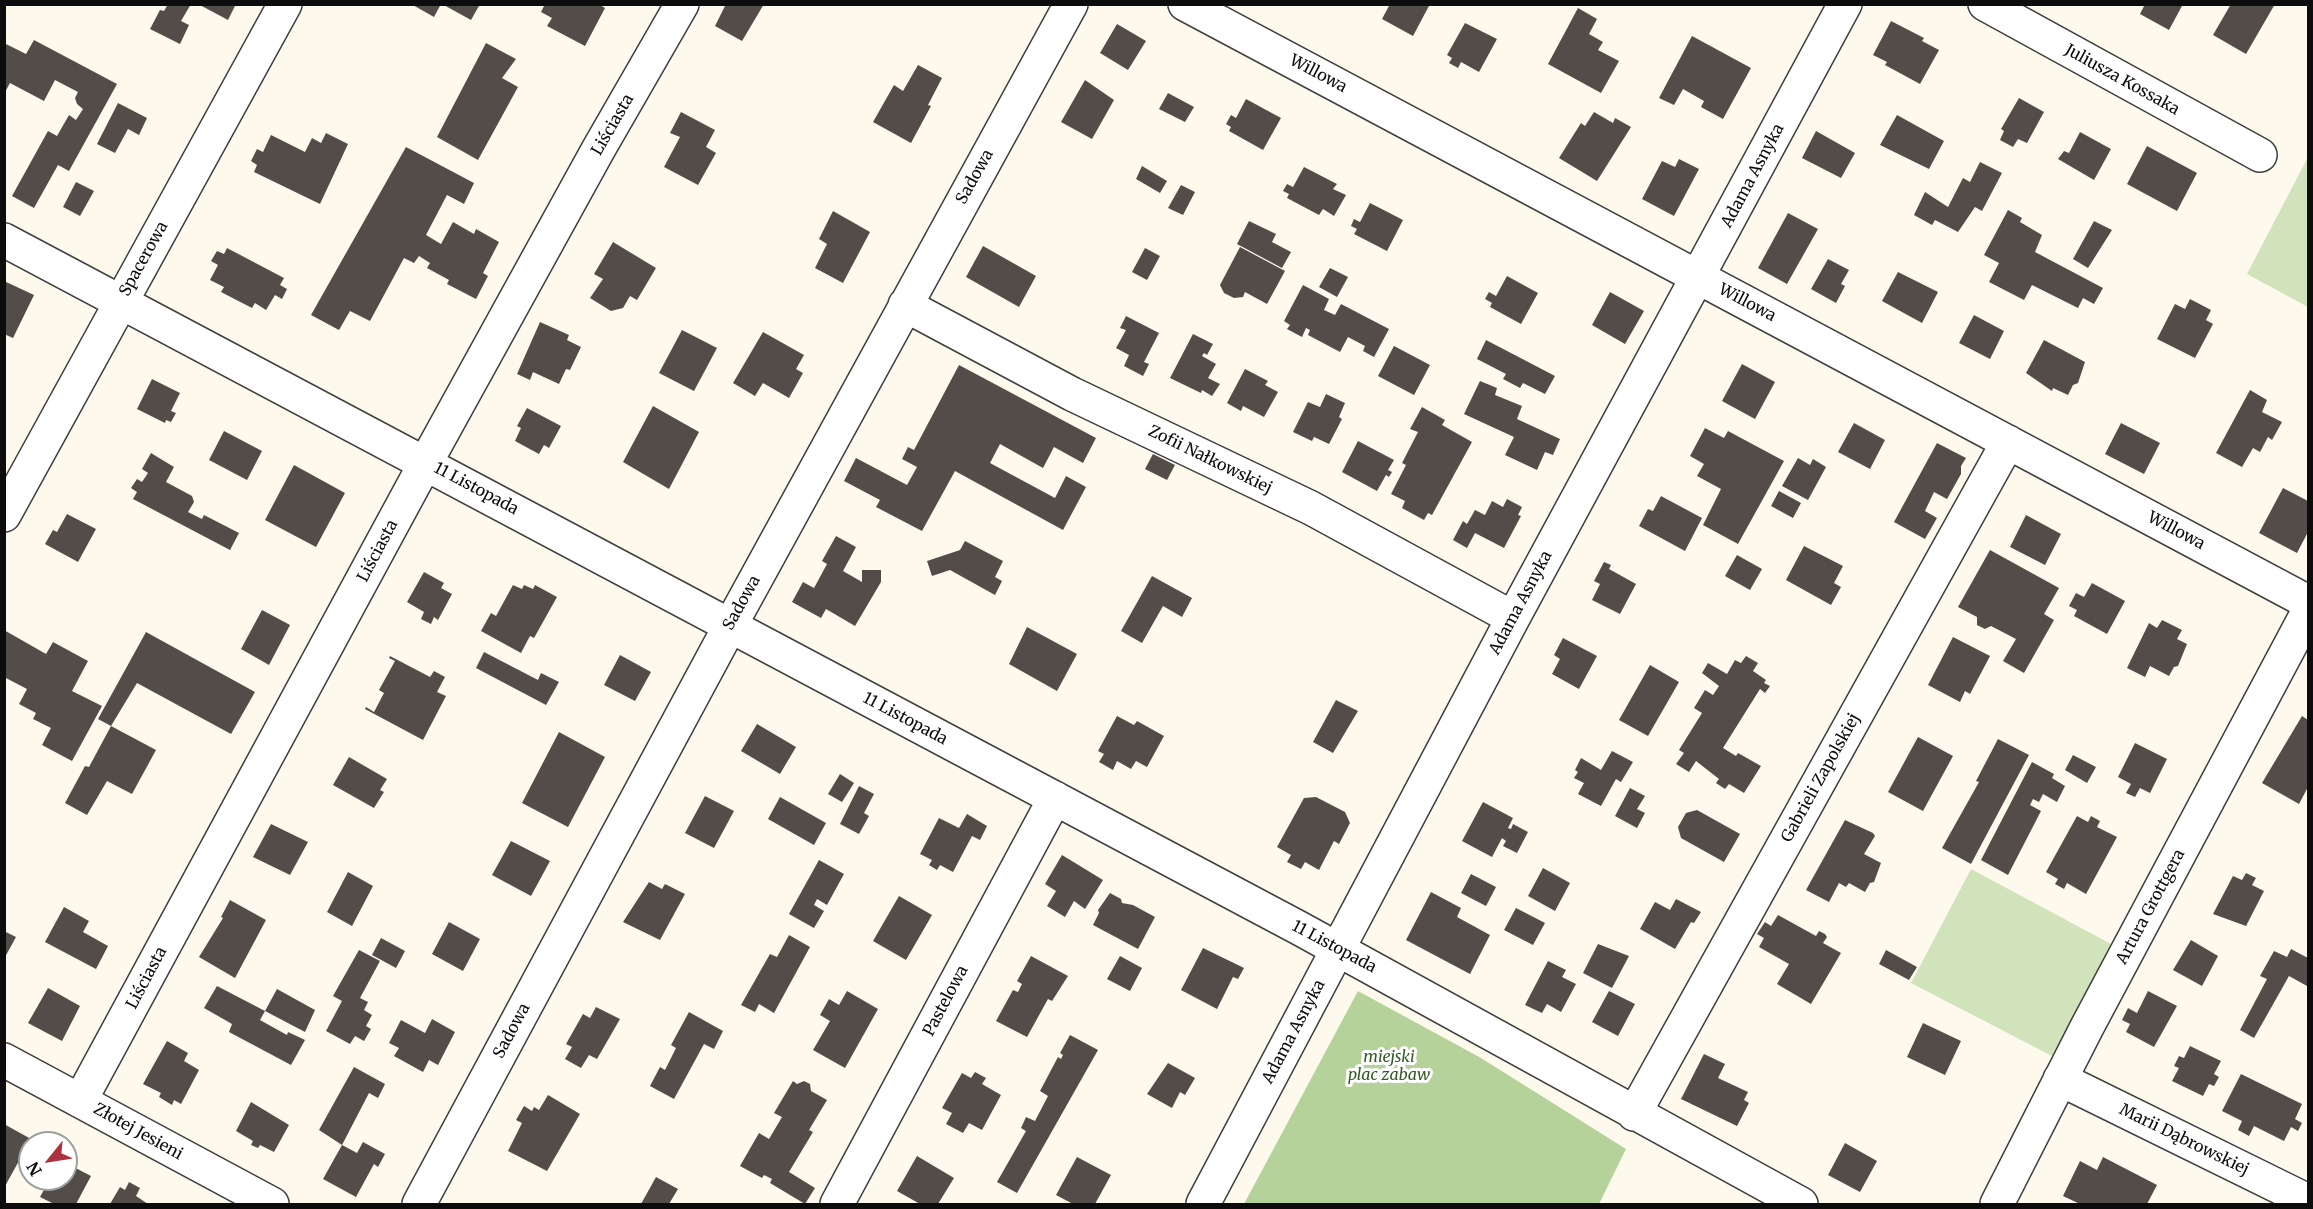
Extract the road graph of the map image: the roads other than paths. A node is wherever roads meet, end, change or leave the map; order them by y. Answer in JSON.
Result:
{"nodes":[{"id":1,"x":285,"y":4,"type":"edge"},
{"id":2,"x":682,"y":4,"type":"edge"},
{"id":3,"x":1071,"y":4,"type":"edge"},
{"id":4,"x":1185,"y":4,"type":"edge"},
{"id":5,"x":1845,"y":4,"type":"edge"},
{"id":6,"x":1985,"y":4,"type":"edge"},
{"id":7,"x":2260,"y":155,"type":"dead end"},
{"id":8,"x":4,"y":240,"type":"edge"},
{"id":9,"x":1699,"y":277,"type":"junction"},
{"id":10,"x":120,"y":303,"type":"junction"},
{"id":11,"x":905,"y":305,"type":"junction"},
{"id":12,"x":2008,"y":442,"type":"junction"},
{"id":13,"x":426,"y":462,"type":"junction"},
{"id":14,"x":4,"y":515,"type":"edge"},
{"id":15,"x":2308,"y":602,"type":"edge"},
{"id":16,"x":2308,"y":612,"type":"edge"},
{"id":17,"x":1513,"y":618,"type":"junction"},
{"id":18,"x":730,"y":626,"type":"junction"},
{"id":19,"x":1055,"y":798,"type":"junction"},
{"id":20,"x":1338,"y":949,"type":"junction"},
{"id":21,"x":4,"y":1060,"type":"edge"},
{"id":22,"x":2060,"y":1080,"type":"junction"},
{"id":23,"x":80,"y":1101,"type":"junction"},
{"id":24,"x":1634,"y":1114,"type":"junction"},
{"id":25,"x":2308,"y":1201,"type":"edge"},
{"id":26,"x":272,"y":1204,"type":"edge"},
{"id":27,"x":418,"y":1204,"type":"edge"},
{"id":28,"x":837,"y":1204,"type":"edge"},
{"id":29,"x":1203,"y":1204,"type":"edge"},
{"id":30,"x":1801,"y":1204,"type":"edge"},
{"id":31,"x":1997,"y":1204,"type":"edge"}],
"edges":[{"from":1,"to":10,"type":"street","name":"Spacerowa"},
{"from":2,"to":13,"type":"street","name":"Liściasta"},
{"from":3,"to":11,"type":"street","name":"Sadowa"},
{"from":4,"to":9,"type":"street","name":"Willowa"},
{"from":5,"to":9,"type":"street","name":"Adama Asnyka"},
{"from":6,"to":7,"type":"street","name":"Juliusza Kossaka"},
{"from":8,"to":10,"type":"street","name":"11 Listopada"},
{"from":9,"to":12,"type":"street","name":"Willowa"},
{"from":9,"to":17,"type":"street","name":"Adama Asnyka"},
{"from":10,"to":13,"type":"street","name":"11 Listopada"},
{"from":10,"to":14,"type":"street","name":"Spacerowa"},
{"from":11,"to":17,"type":"street","name":"Zofii Nałkowskiej"},
{"from":11,"to":18,"type":"street","name":"Sadowa"},
{"from":12,"to":15,"type":"street","name":"Willowa"},
{"from":12,"to":24,"type":"street","name":"Gabrieli Zapolskiej"},
{"from":13,"to":18,"type":"street","name":"11 Listopada"},
{"from":13,"to":23,"type":"street","name":"Liściasta"},
{"from":16,"to":22,"type":"street","name":"Artura Grottgera"},
{"from":17,"to":20,"type":"street","name":"Adama Asnyka"},
{"from":18,"to":19,"type":"street","name":"11 Listopada"},
{"from":18,"to":27,"type":"street","name":"Sadowa"},
{"from":19,"to":20,"type":"street","name":"11 Listopada"},
{"from":19,"to":28,"type":"street","name":"Pastelowa"},
{"from":20,"to":24,"type":"street","name":"11 Listopada"},
{"from":20,"to":29,"type":"street","name":"Adama Asnyka"},
{"from":21,"to":23,"type":"street","name":"Złotej Jesieni"},
{"from":22,"to":25,"type":"street","name":"Marii Dąbrowskiej"},
{"from":22,"to":31,"type":"street","name":"Artura Grottgera"},
{"from":23,"to":26,"type":"street","name":"Złotej Jesieni"},
{"from":24,"to":30,"type":"street","name":"11 Listopada"}]}
